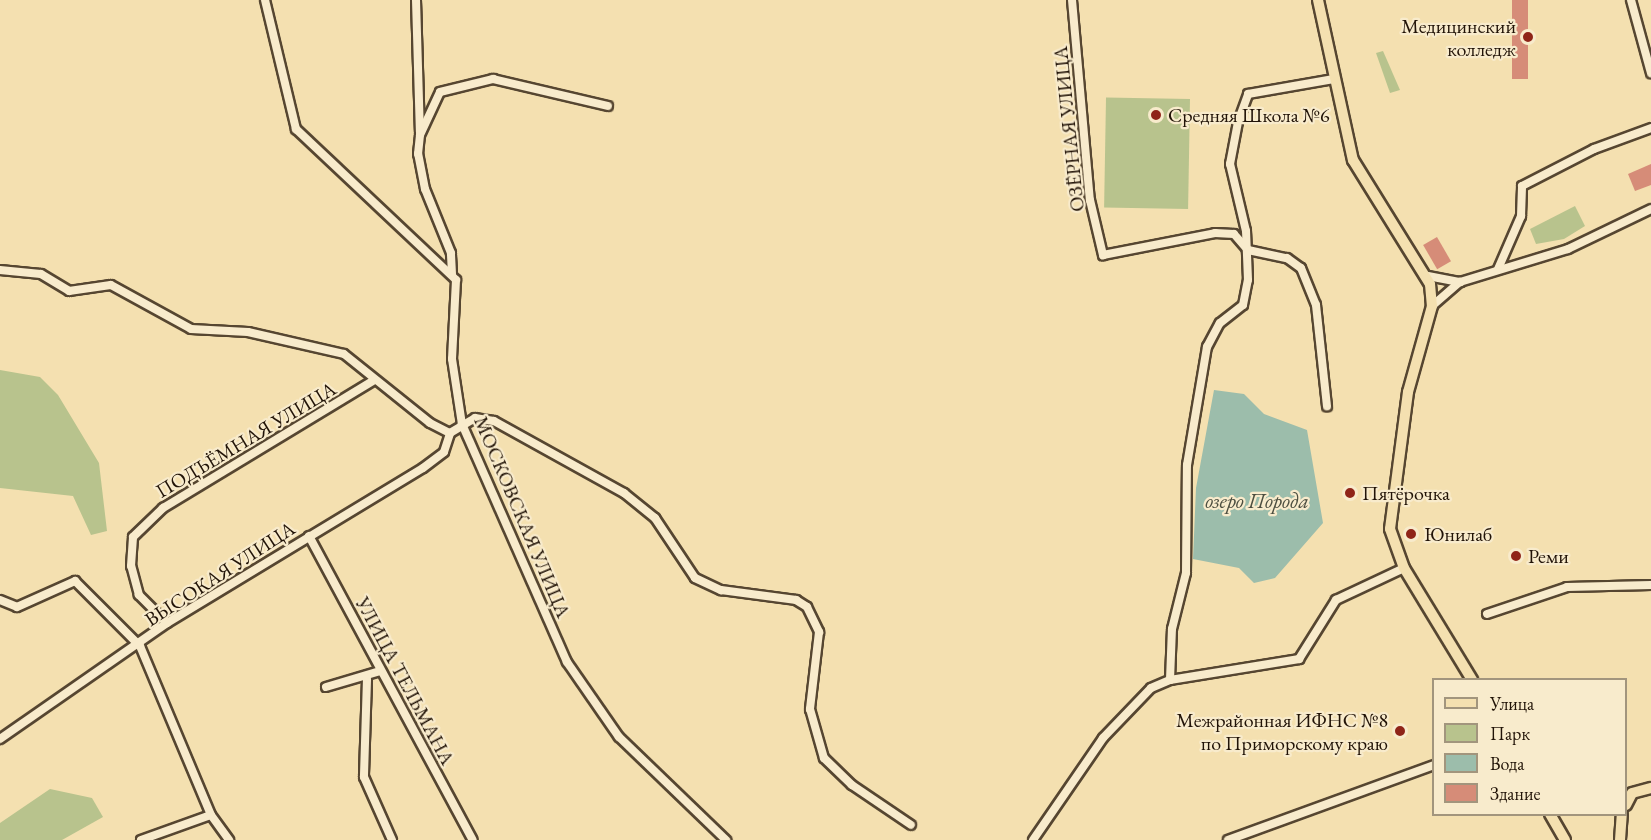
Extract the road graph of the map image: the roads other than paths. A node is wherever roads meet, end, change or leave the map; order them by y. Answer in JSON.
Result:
{"nodes":[{"id":1,"x":266,"y":0,"type":"edge"},
{"id":2,"x":416,"y":0,"type":"edge"},
{"id":3,"x":1072,"y":0,"type":"edge"},
{"id":4,"x":1317,"y":0,"type":"edge"},
{"id":5,"x":1631,"y":0,"type":"edge"},
{"id":6,"x":1651,"y":73,"type":"edge"},
{"id":7,"x":1334,"y":79,"type":"junction"},
{"id":8,"x":608,"y":106,"type":"dead end"},
{"id":9,"x":1651,"y":128,"type":"edge"},
{"id":10,"x":420,"y":135,"type":"junction"},
{"id":11,"x":1651,"y":209,"type":"edge"},
{"id":12,"x":1248,"y":250,"type":"junction"},
{"id":13,"x":1497,"y":269,"type":"junction"},
{"id":14,"x":0,"y":270,"type":"edge"},
{"id":15,"x":452,"y":274,"type":"junction"},
{"id":16,"x":1428,"y":276,"type":"junction"},
{"id":17,"x":1460,"y":282,"type":"junction"},
{"id":18,"x":1432,"y":306,"type":"junction"},
{"id":19,"x":374,"y":381,"type":"junction"},
{"id":20,"x":1327,"y":406,"type":"dead end"},
{"id":21,"x":462,"y":424,"type":"junction"},
{"id":22,"x":450,"y":433,"type":"junction"},
{"id":23,"x":309,"y":536,"type":"junction"},
{"id":24,"x":1404,"y":568,"type":"junction"},
{"id":25,"x":1651,"y":585,"type":"edge"},
{"id":26,"x":0,"y":600,"type":"edge"},
{"id":27,"x":1487,"y":614,"type":"dead end"},
{"id":28,"x":167,"y":623,"type":"junction"},
{"id":29,"x":140,"y":646,"type":"junction"},
{"id":30,"x":380,"y":671,"type":"junction"},
{"id":31,"x":1472,"y":678,"type":"edge"},
{"id":32,"x":367,"y":679,"type":"junction"},
{"id":33,"x":1170,"y":680,"type":"junction"},
{"id":34,"x":326,"y":687,"type":"dead end"},
{"id":35,"x":0,"y":739,"type":"edge"},
{"id":36,"x":1432,"y":766,"type":"edge"},
{"id":37,"x":1651,"y":788,"type":"edge"},
{"id":38,"x":1627,"y":803,"type":"edge"},
{"id":39,"x":211,"y":815,"type":"junction"},
{"id":40,"x":1551,"y":816,"type":"edge"},
{"id":41,"x":1622,"y":816,"type":"edge"},
{"id":42,"x":911,"y":825,"type":"dead end"},
{"id":43,"x":141,"y":840,"type":"edge"},
{"id":44,"x":228,"y":840,"type":"edge"},
{"id":45,"x":392,"y":840,"type":"edge"},
{"id":46,"x":473,"y":840,"type":"edge"},
{"id":47,"x":726,"y":840,"type":"edge"},
{"id":48,"x":1033,"y":840,"type":"edge"},
{"id":49,"x":1228,"y":840,"type":"edge"},
{"id":50,"x":1565,"y":840,"type":"edge"},
{"id":51,"x":1620,"y":840,"type":"edge"}],
"edges":[{"from":1,"to":15,"type":"street"},
{"from":2,"to":10,"type":"street","name":"МОСКОВСКАЯ УЛИЦА"},
{"from":3,"to":12,"type":"street","name":"ОЗЁРНАЯ УЛИЦА"},
{"from":4,"to":7,"type":"main road"},
{"from":5,"to":6,"type":"street"},
{"from":7,"to":12,"type":"street"},
{"from":7,"to":16,"type":"main road"},
{"from":8,"to":10,"type":"street"},
{"from":9,"to":13,"type":"street"},
{"from":10,"to":15,"type":"street","name":"МОСКОВСКАЯ УЛИЦА"},
{"from":11,"to":13,"type":"street"},
{"from":12,"to":20,"type":"street"},
{"from":12,"to":33,"type":"street"},
{"from":13,"to":17,"type":"street"},
{"from":14,"to":19,"type":"street"},
{"from":15,"to":21,"type":"street","name":"МОСКОВСКАЯ УЛИЦА"},
{"from":16,"to":17,"type":"street"},
{"from":16,"to":18,"type":"main road"},
{"from":17,"to":18,"type":"street"},
{"from":18,"to":24,"type":"main road"},
{"from":19,"to":22,"type":"street"},
{"from":19,"to":28,"type":"street","name":"ПОДЪЁМНАЯ УЛИЦА"},
{"from":21,"to":22,"type":"street"},
{"from":21,"to":42,"type":"street"},
{"from":21,"to":47,"type":"street","name":"МОСКОВСКАЯ УЛИЦА"},
{"from":22,"to":23,"type":"street","name":"ВЫСОКАЯ УЛИЦА"},
{"from":23,"to":28,"type":"street","name":"ВЫСОКАЯ УЛИЦА"},
{"from":23,"to":30,"type":"street","name":"УЛИЦА ТЕЛЬМАНА"},
{"from":24,"to":31,"type":"main road"},
{"from":24,"to":33,"type":"street"},
{"from":25,"to":27,"type":"street"},
{"from":26,"to":29,"type":"street"},
{"from":28,"to":29,"type":"street","name":"ВЫСОКАЯ УЛИЦА"},
{"from":29,"to":35,"type":"street","name":"ВЫСОКАЯ УЛИЦА"},
{"from":29,"to":39,"type":"street"},
{"from":30,"to":32,"type":"street"},
{"from":30,"to":46,"type":"street","name":"УЛИЦА ТЕЛЬМАНА"},
{"from":32,"to":34,"type":"street"},
{"from":32,"to":45,"type":"street"},
{"from":33,"to":48,"type":"street"},
{"from":36,"to":49,"type":"street"},
{"from":37,"to":38,"type":"main road"},
{"from":39,"to":43,"type":"street"},
{"from":39,"to":44,"type":"street"},
{"from":40,"to":50,"type":"main road"},
{"from":41,"to":51,"type":"main road"}]}
